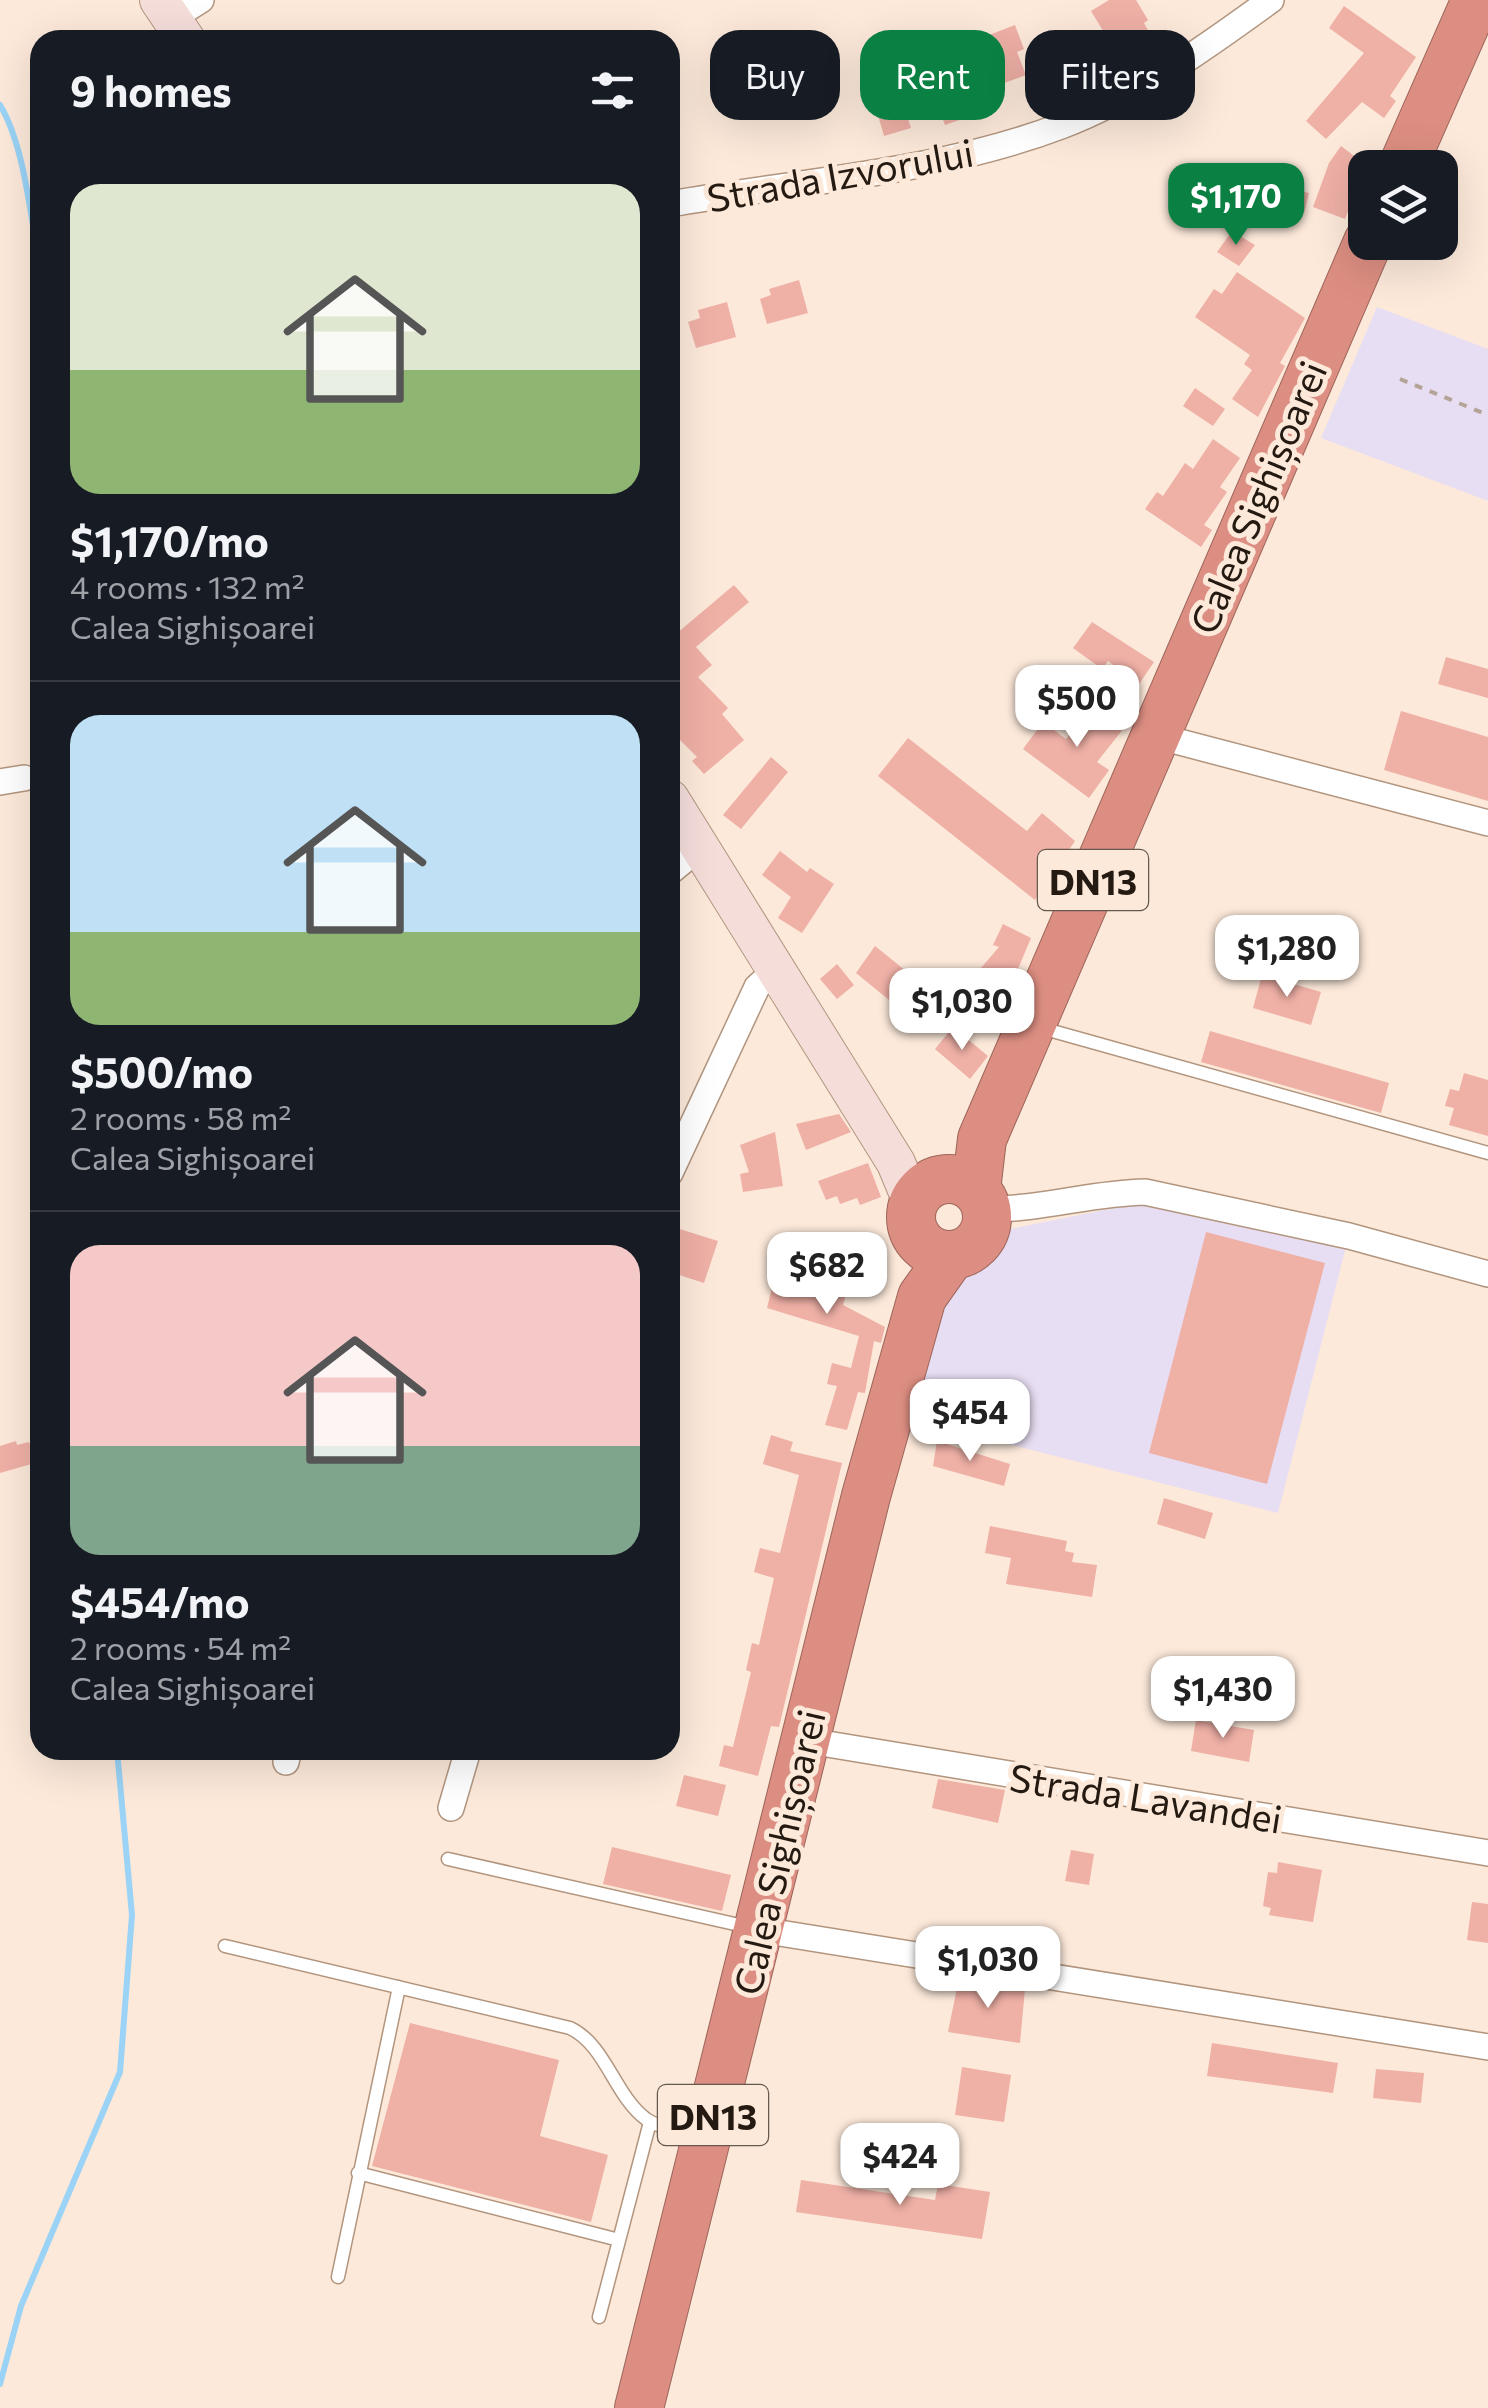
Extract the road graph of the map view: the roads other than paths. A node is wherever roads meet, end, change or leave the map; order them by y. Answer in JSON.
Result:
{"nodes":[{"id":1,"x":1271,"y":0,"type":"edge"},
{"id":2,"x":1476,"y":0,"type":"edge"},
{"id":3,"x":1410,"y":150,"type":"edge"},
{"id":4,"x":680,"y":202,"type":"edge"},
{"id":5,"x":1360,"y":260,"type":"edge"},
{"id":6,"x":1154,"y":735,"type":"junction"},
{"id":7,"x":680,"y":815,"type":"edge"},
{"id":8,"x":1488,"y":823,"type":"edge"},
{"id":9,"x":700,"y":847,"type":"junction"},
{"id":10,"x":680,"y":864,"type":"edge"},
{"id":11,"x":775,"y":971,"type":"junction"},
{"id":12,"x":1030,"y":1025,"type":"junction"},
{"id":13,"x":680,"y":1152,"type":"edge"},
{"id":14,"x":1488,"y":1153,"type":"edge"},
{"id":15,"x":953,"y":1207,"type":"junction"},
{"id":16,"x":1488,"y":1274,"type":"edge"},
{"id":17,"x":804,"y":1740,"type":"junction"},
{"id":18,"x":465,"y":1760,"type":"edge"},
{"id":19,"x":452,"y":1808,"type":"dead end"},
{"id":20,"x":1488,"y":1853,"type":"edge"},
{"id":21,"x":448,"y":1859,"type":"dead end"},
{"id":22,"x":761,"y":1930,"type":"junction"},
{"id":23,"x":225,"y":1946,"type":"dead end"},
{"id":24,"x":399,"y":1987,"type":"junction"},
{"id":25,"x":1488,"y":2047,"type":"edge"},
{"id":26,"x":650,"y":2122,"type":"junction"},
{"id":27,"x":706,"y":2139,"type":"junction"},
{"id":28,"x":358,"y":2173,"type":"junction"},
{"id":29,"x":619,"y":2240,"type":"junction"},
{"id":30,"x":338,"y":2277,"type":"dead end"},
{"id":31,"x":599,"y":2318,"type":"dead end"},
{"id":32,"x":639,"y":2408,"type":"edge"}],
"edges":[{"from":1,"to":4,"type":"street","name":"Strada Izvorului"},
{"from":2,"to":3,"type":"highway"},
{"from":5,"to":6,"type":"highway","name":"Calea Sighișoarei","number":"DN13"},
{"from":6,"to":8,"type":"street"},
{"from":6,"to":12,"type":"highway","name":"Calea Sighișoarei","number":"DN13"},
{"from":7,"to":9,"type":"street"},
{"from":9,"to":10,"type":"street"},
{"from":9,"to":11,"type":"street"},
{"from":11,"to":13,"type":"street"},
{"from":11,"to":15,"type":"street"},
{"from":12,"to":14,"type":"lane"},
{"from":12,"to":15,"type":"highway","name":"Calea Sighișoarei","number":"DN13"},
{"from":15,"to":16,"type":"street"},
{"from":15,"to":17,"type":"highway","name":"Calea Sighișoarei","number":"DN13"},
{"from":17,"to":20,"type":"street","name":"Strada Lavandei"},
{"from":17,"to":22,"type":"highway","name":"Calea Sighișoarei","number":"DN13"},
{"from":18,"to":19,"type":"street"},
{"from":21,"to":22,"type":"lane"},
{"from":22,"to":25,"type":"street"},
{"from":22,"to":27,"type":"highway","name":"Calea Sighișoarei","number":"DN13"},
{"from":23,"to":24,"type":"lane"},
{"from":24,"to":26,"type":"lane"},
{"from":24,"to":28,"type":"lane"},
{"from":26,"to":27,"type":"lane"},
{"from":26,"to":29,"type":"lane"},
{"from":27,"to":32,"type":"highway","name":"Calea Sighișoarei","number":"DN13"},
{"from":28,"to":29,"type":"lane"},
{"from":28,"to":30,"type":"lane"},
{"from":29,"to":31,"type":"lane"}]}
